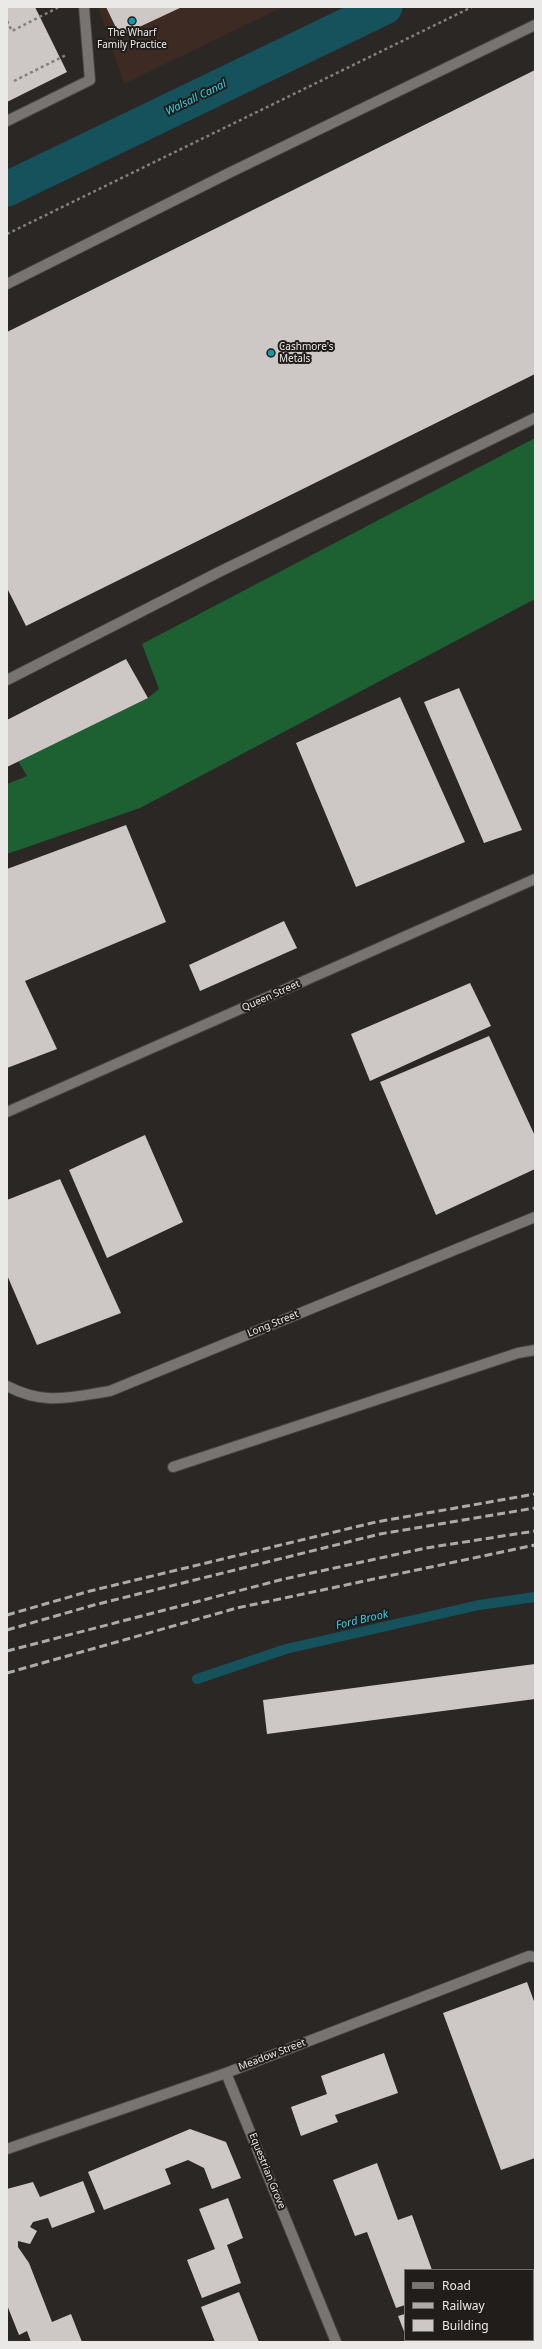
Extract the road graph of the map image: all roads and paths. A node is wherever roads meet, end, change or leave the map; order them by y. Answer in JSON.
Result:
{"nodes":[{"id":1,"x":47,"y":7,"type":"edge"},
{"id":2,"x":60,"y":7,"type":"edge"},
{"id":3,"x":84,"y":7,"type":"edge"},
{"id":4,"x":472,"y":7,"type":"edge"},
{"id":5,"x":50,"y":12,"type":"junction"},
{"id":6,"x":7,"y":21,"type":"edge"},
{"id":7,"x":535,"y":26,"type":"edge"},
{"id":8,"x":88,"y":44,"type":"junction"},
{"id":9,"x":14,"y":81,"type":"dead end"},
{"id":10,"x":7,"y":121,"type":"edge"},
{"id":11,"x":7,"y":234,"type":"edge"},
{"id":12,"x":7,"y":284,"type":"edge"},
{"id":13,"x":535,"y":418,"type":"edge"},
{"id":14,"x":7,"y":680,"type":"edge"},
{"id":15,"x":535,"y":880,"type":"edge"},
{"id":16,"x":7,"y":1112,"type":"edge"},
{"id":17,"x":535,"y":1217,"type":"edge"},
{"id":18,"x":535,"y":1350,"type":"edge"},
{"id":19,"x":7,"y":1386,"type":"edge"},
{"id":20,"x":173,"y":1467,"type":"dead end"},
{"id":21,"x":535,"y":1957,"type":"edge"},
{"id":22,"x":226,"y":2073,"type":"junction"},
{"id":23,"x":7,"y":2149,"type":"edge"},
{"id":24,"x":336,"y":2342,"type":"edge"}],
"edges":[{"from":1,"to":5,"type":"path"},
{"from":2,"to":5,"type":"path"},
{"from":3,"to":8,"type":"street"},
{"from":4,"to":11,"type":"path"},
{"from":5,"to":6,"type":"path"},
{"from":7,"to":12,"type":"street"},
{"from":8,"to":9,"type":"path"},
{"from":8,"to":10,"type":"street"},
{"from":13,"to":14,"type":"street"},
{"from":15,"to":16,"type":"street","name":"Queen Street"},
{"from":17,"to":19,"type":"street","name":"Long Street"},
{"from":18,"to":20,"type":"street"},
{"from":21,"to":22,"type":"street","name":"Meadow Street"},
{"from":22,"to":23,"type":"street","name":"Meadow Street"},
{"from":22,"to":24,"type":"street","name":"Equestrian Grove"}]}
